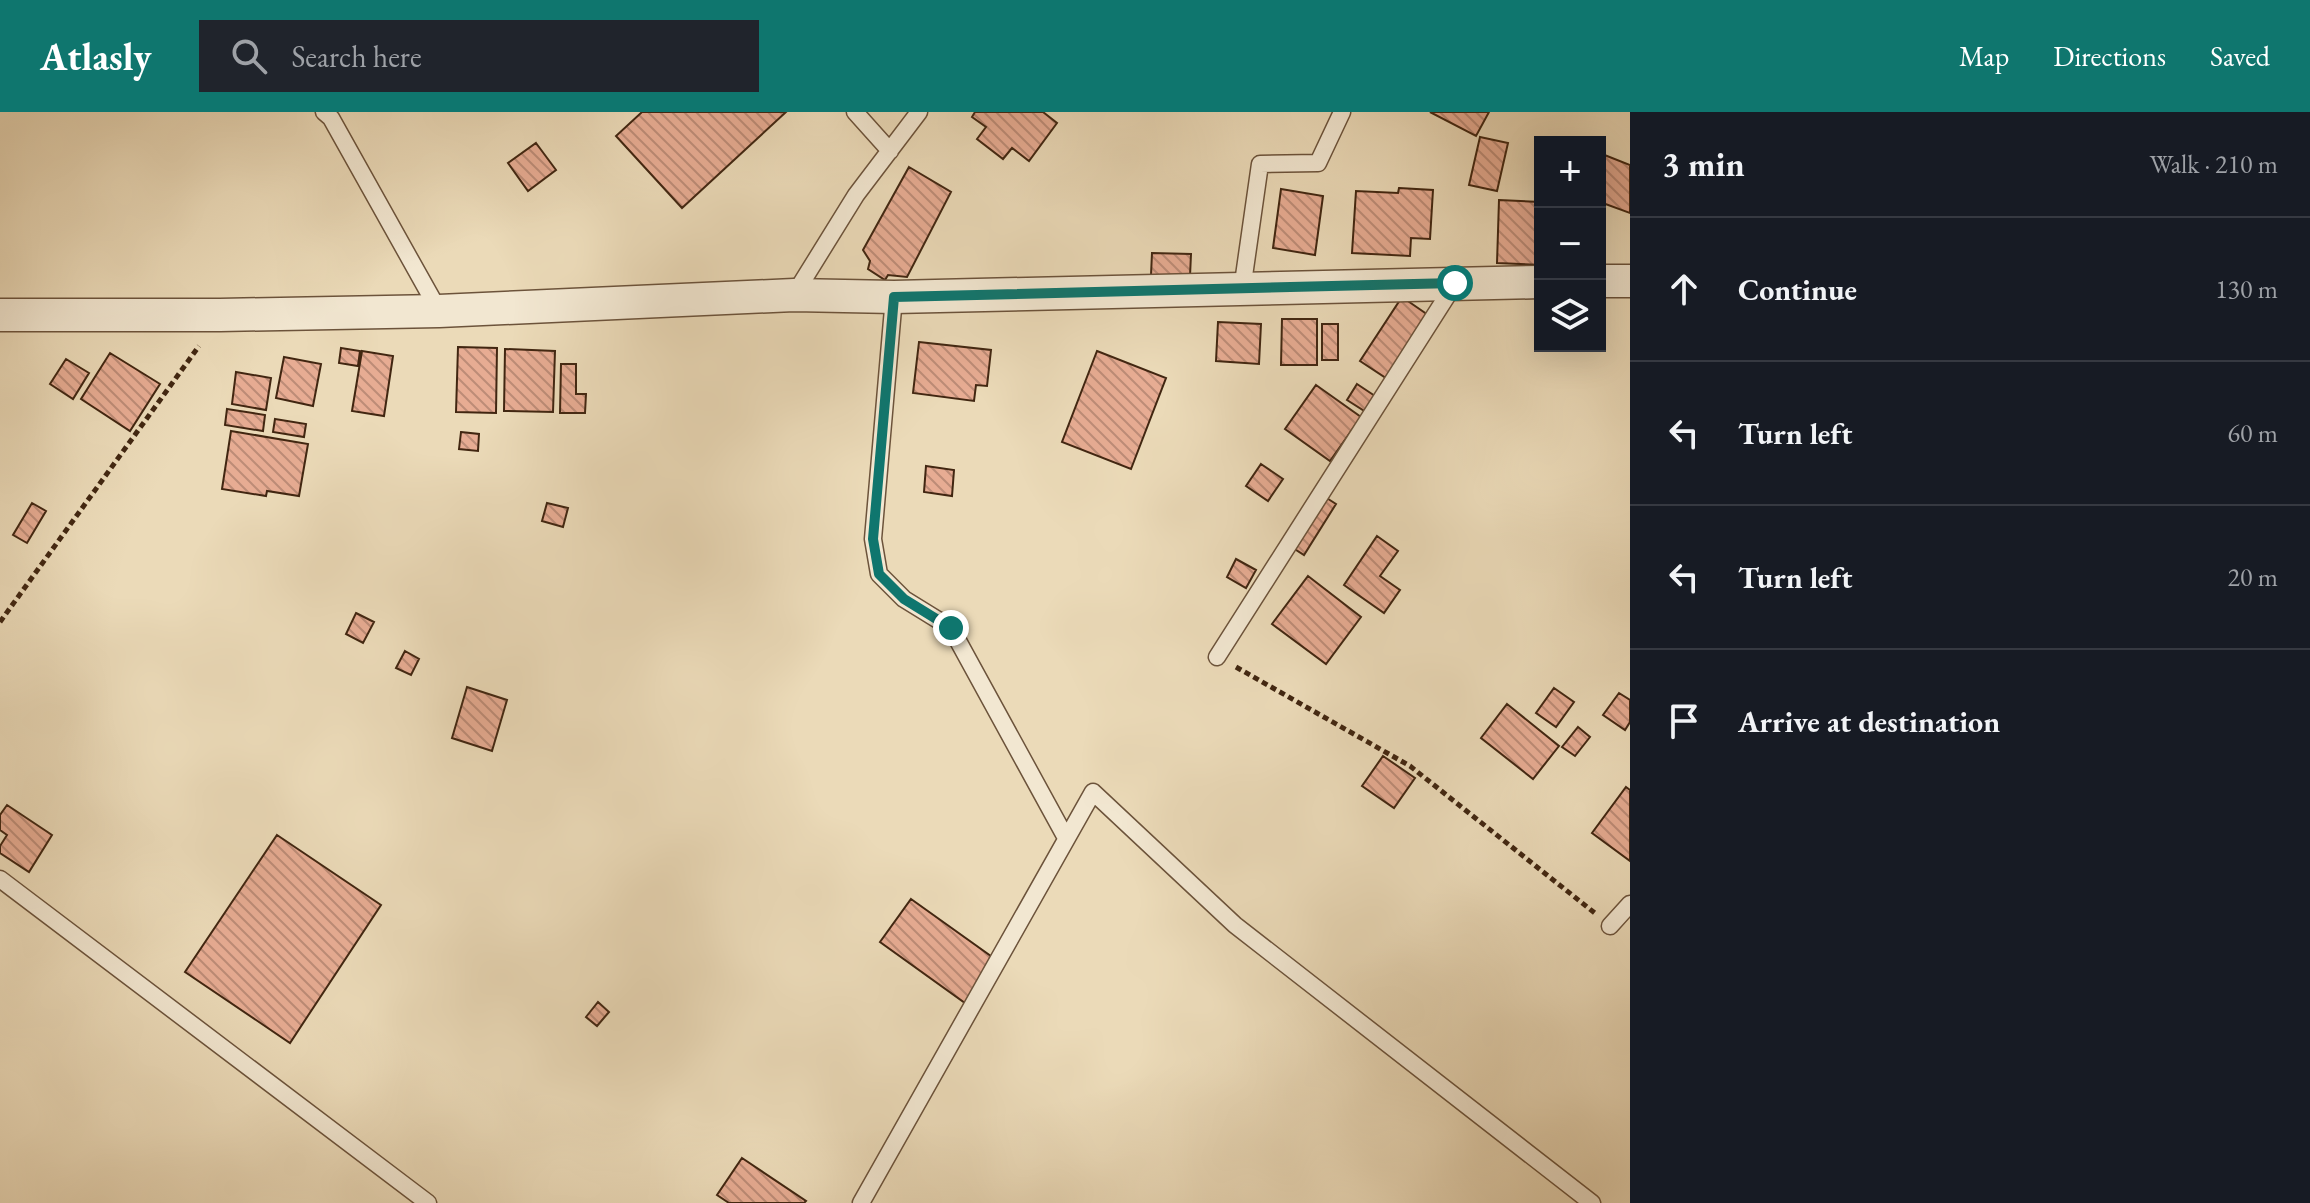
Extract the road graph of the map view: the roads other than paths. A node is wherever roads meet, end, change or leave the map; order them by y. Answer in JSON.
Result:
{"nodes":[{"id":1,"x":324,"y":112,"type":"edge"},
{"id":2,"x":855,"y":112,"type":"edge"},
{"id":3,"x":919,"y":112,"type":"edge"},
{"id":4,"x":1342,"y":112,"type":"edge"},
{"id":5,"x":890,"y":151,"type":"junction"},
{"id":6,"x":1606,"y":281,"type":"edge"},
{"id":7,"x":1630,"y":281,"type":"edge"},
{"id":8,"x":1534,"y":282,"type":"edge"},
{"id":9,"x":1455,"y":283,"type":"junction"},
{"id":10,"x":1242,"y":290,"type":"junction"},
{"id":11,"x":794,"y":295,"type":"junction"},
{"id":12,"x":894,"y":297,"type":"junction"},
{"id":13,"x":439,"y":311,"type":"junction"},
{"id":14,"x":0,"y":315,"type":"edge"},
{"id":15,"x":1217,"y":657,"type":"road end"},
{"id":16,"x":1066,"y":838,"type":"junction"},
{"id":17,"x":0,"y":879,"type":"edge"},
{"id":18,"x":1630,"y":904,"type":"edge"},
{"id":19,"x":1610,"y":926,"type":"road end"},
{"id":20,"x":428,"y":1203,"type":"edge"},
{"id":21,"x":861,"y":1203,"type":"edge"},
{"id":22,"x":1592,"y":1203,"type":"edge"}],
"edges":[{"from":1,"to":13,"type":"lane"},
{"from":2,"to":5,"type":"lane"},
{"from":3,"to":5,"type":"lane"},
{"from":4,"to":10,"type":"lane"},
{"from":5,"to":11,"type":"lane"},
{"from":6,"to":7,"type":"street"},
{"from":8,"to":9,"type":"street"},
{"from":9,"to":10,"type":"street"},
{"from":9,"to":15,"type":"lane"},
{"from":10,"to":12,"type":"street"},
{"from":11,"to":12,"type":"street"},
{"from":11,"to":13,"type":"street"},
{"from":12,"to":16,"type":"lane"},
{"from":13,"to":14,"type":"street"},
{"from":16,"to":21,"type":"lane"},
{"from":16,"to":22,"type":"lane"},
{"from":17,"to":20,"type":"lane"},
{"from":18,"to":19,"type":"lane"}]}
